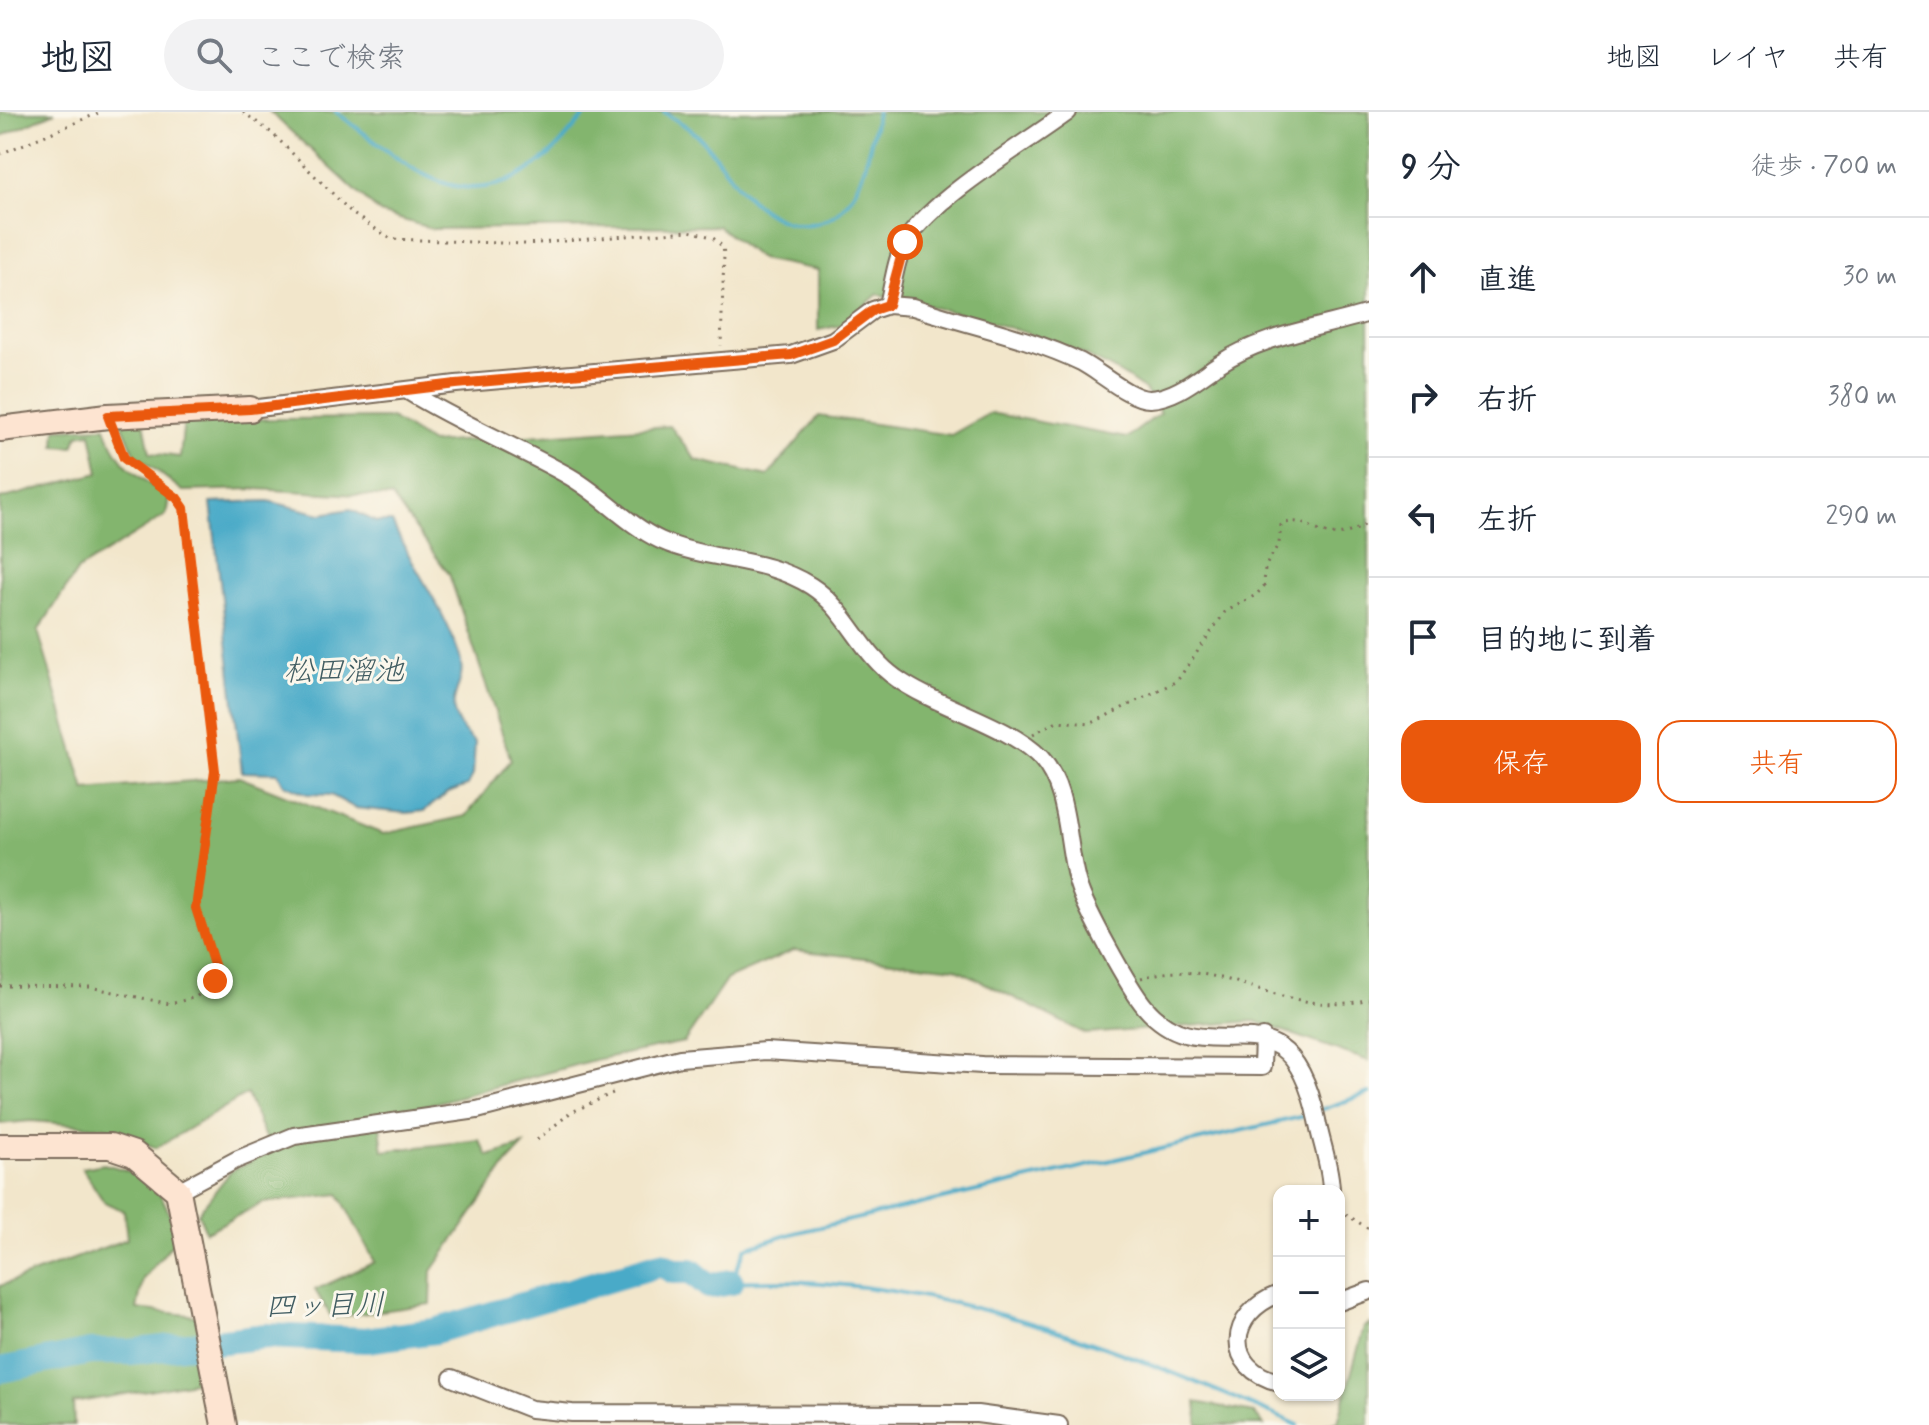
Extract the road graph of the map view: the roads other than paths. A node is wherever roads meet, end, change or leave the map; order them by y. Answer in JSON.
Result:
{"nodes":[{"id":1,"x":1068,"y":112,"type":"edge"},
{"id":2,"x":888,"y":305,"type":"junction"},
{"id":3,"x":1369,"y":313,"type":"edge"},
{"id":4,"x":409,"y":392,"type":"junction"},
{"id":5,"x":250,"y":409,"type":"joint"},
{"id":6,"x":0,"y":429,"type":"edge"},
{"id":7,"x":1263,"y":1037,"type":"junction"},
{"id":8,"x":0,"y":1146,"type":"edge"},
{"id":9,"x":1330,"y":1185,"type":"edge"},
{"id":10,"x":178,"y":1191,"type":"junction"},
{"id":11,"x":1369,"y":1291,"type":"edge"},
{"id":12,"x":1273,"y":1296,"type":"edge"},
{"id":13,"x":1345,"y":1300,"type":"edge"},
{"id":14,"x":452,"y":1378,"type":"dead end"},
{"id":15,"x":1273,"y":1380,"type":"edge"},
{"id":16,"x":224,"y":1425,"type":"edge"},
{"id":17,"x":1059,"y":1425,"type":"edge"}],
"edges":[{"from":1,"to":2,"type":"street"},
{"from":2,"to":3,"type":"street"},
{"from":2,"to":4,"type":"street"},
{"from":4,"to":5,"type":"street"},
{"from":4,"to":7,"type":"street"},
{"from":5,"to":6,"type":"street"},
{"from":7,"to":9,"type":"street"},
{"from":7,"to":10,"type":"street"},
{"from":8,"to":10,"type":"street"},
{"from":10,"to":16,"type":"street"},
{"from":11,"to":13,"type":"street"},
{"from":12,"to":15,"type":"street"},
{"from":14,"to":17,"type":"street"}]}
